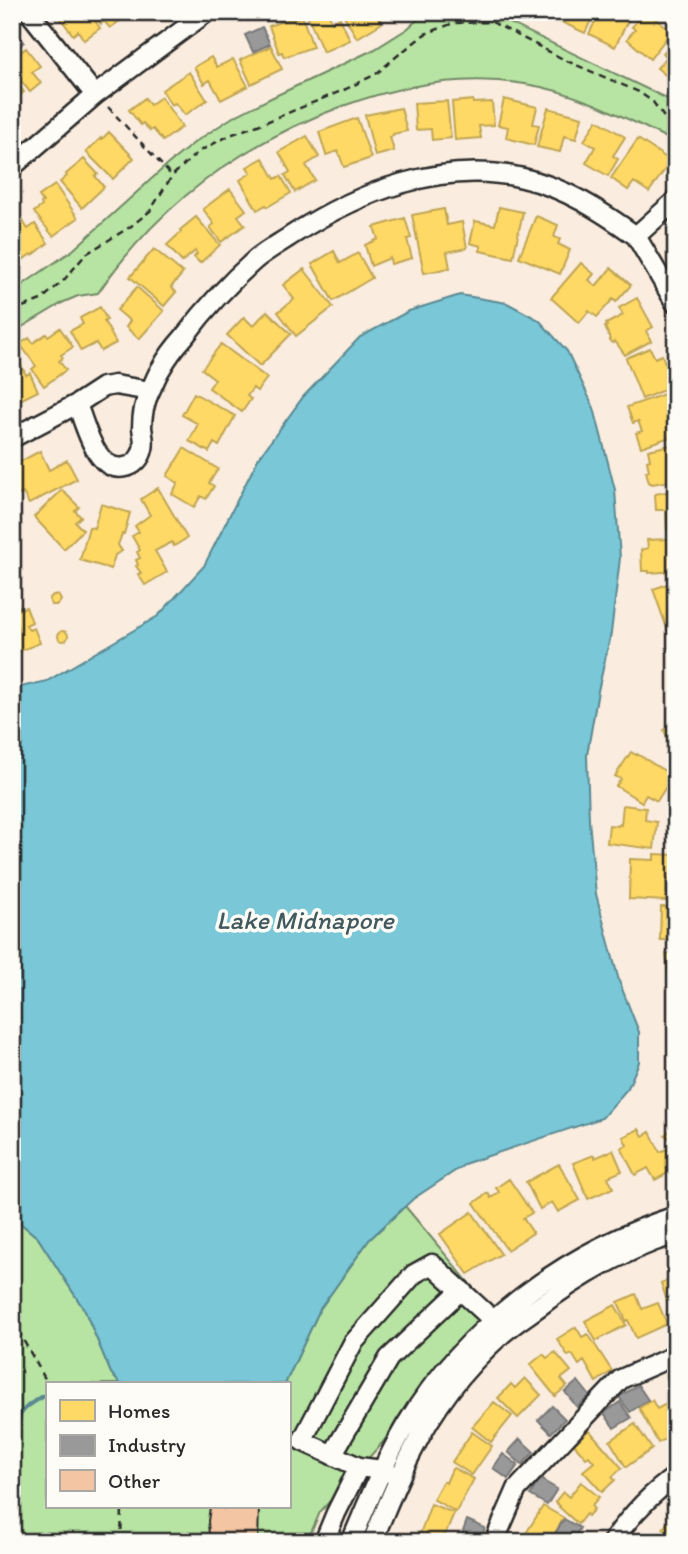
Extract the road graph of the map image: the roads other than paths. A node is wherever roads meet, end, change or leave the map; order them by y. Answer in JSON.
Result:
{"nodes":[{"id":1,"x":17,"y":12,"type":"edge"},
{"id":2,"x":29,"y":12,"type":"edge"},
{"id":3,"x":207,"y":12,"type":"edge"},
{"id":4,"x":12,"y":16,"type":"edge"},
{"id":5,"x":95,"y":95,"type":"junction"},
{"id":6,"x":12,"y":167,"type":"edge"},
{"id":7,"x":676,"y":200,"type":"edge"},
{"id":8,"x":636,"y":236,"type":"junction"},
{"id":9,"x":676,"y":304,"type":"edge"},
{"id":10,"x":150,"y":391,"type":"junction"},
{"id":11,"x":77,"y":404,"type":"junction"},
{"id":12,"x":12,"y":438,"type":"edge"},
{"id":13,"x":676,"y":1216,"type":"edge"},
{"id":14,"x":676,"y":1234,"type":"edge"},
{"id":15,"x":461,"y":1290,"type":"junction"},
{"id":16,"x":499,"y":1326,"type":"junction"},
{"id":17,"x":676,"y":1355,"type":"edge"},
{"id":18,"x":332,"y":1455,"type":"junction"},
{"id":19,"x":359,"y":1467,"type":"junction"},
{"id":20,"x":382,"y":1470,"type":"junction"},
{"id":21,"x":676,"y":1476,"type":"edge"},
{"id":22,"x":400,"y":1478,"type":"junction"},
{"id":23,"x":324,"y":1542,"type":"edge"},
{"id":24,"x":351,"y":1542,"type":"edge"},
{"id":25,"x":372,"y":1542,"type":"edge"},
{"id":26,"x":494,"y":1542,"type":"edge"},
{"id":27,"x":612,"y":1542,"type":"edge"}],
"edges":[{"from":1,"to":4,"type":"street"},
{"from":2,"to":5,"type":"street"},
{"from":3,"to":5,"type":"street"},
{"from":5,"to":6,"type":"street"},
{"from":7,"to":8,"type":"street"},
{"from":8,"to":9,"type":"street"},
{"from":8,"to":10,"type":"street"},
{"from":10,"to":11,"type":"street"},
{"from":10,"to":11,"type":"street"},
{"from":11,"to":12,"type":"street"},
{"from":13,"to":16,"type":"street"},
{"from":14,"to":16,"type":"street"},
{"from":15,"to":16,"type":"street"},
{"from":15,"to":18,"type":"street"},
{"from":15,"to":18,"type":"street"},
{"from":16,"to":20,"type":"street"},
{"from":16,"to":22,"type":"street"},
{"from":17,"to":26,"type":"street"},
{"from":18,"to":19,"type":"street"},
{"from":19,"to":20,"type":"street"},
{"from":19,"to":23,"type":"street"},
{"from":20,"to":22,"type":"street"},
{"from":20,"to":24,"type":"street"},
{"from":21,"to":27,"type":"street"},
{"from":22,"to":25,"type":"street"}]}
